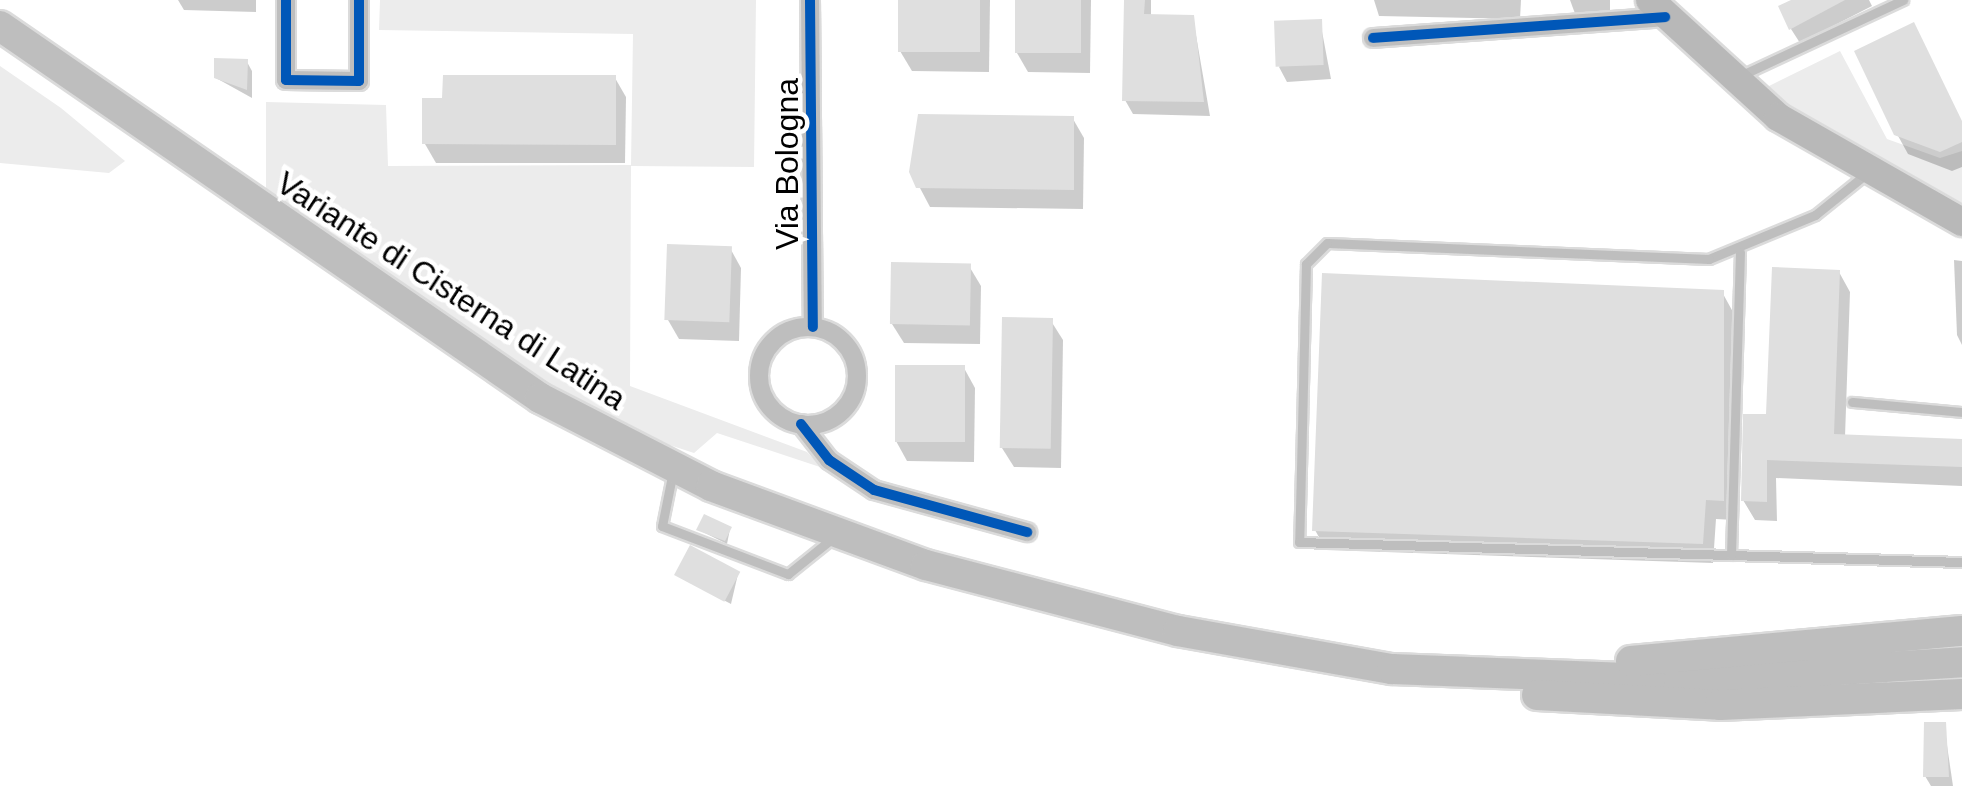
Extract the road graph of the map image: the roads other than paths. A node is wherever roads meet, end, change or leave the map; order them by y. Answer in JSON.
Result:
{"nodes":[{"id":1,"x":286,"y":0,"type":"edge"},
{"id":2,"x":359,"y":0,"type":"edge"},
{"id":3,"x":810,"y":0,"type":"edge"},
{"id":4,"x":1903,"y":0,"type":"edge"},
{"id":5,"x":1657,"y":8,"type":"edge"},
{"id":6,"x":0,"y":26,"type":"edge"},
{"id":7,"x":1374,"y":38,"type":"dead end"},
{"id":8,"x":1731,"y":80,"type":"junction"},
{"id":9,"x":1866,"y":174,"type":"junction"},
{"id":10,"x":1962,"y":222,"type":"edge"},
{"id":11,"x":1740,"y":252,"type":"junction"},
{"id":12,"x":813,"y":327,"type":"junction"},
{"id":13,"x":1852,"y":402,"type":"dead end"},
{"id":14,"x":1962,"y":412,"type":"edge"},
{"id":15,"x":801,"y":424,"type":"junction"},
{"id":16,"x":673,"y":469,"type":"junction"},
{"id":17,"x":1027,"y":532,"type":"dead end"},
{"id":18,"x":836,"y":536,"type":"junction"},
{"id":19,"x":1731,"y":555,"type":"junction"},
{"id":20,"x":1962,"y":562,"type":"edge"},
{"id":21,"x":1962,"y":631,"type":"edge"},
{"id":22,"x":1962,"y":662,"type":"edge"},
{"id":23,"x":1392,"y":669,"type":"junction"},
{"id":24,"x":1962,"y":694,"type":"edge"}],
"edges":[{"from":1,"to":2,"type":"street"},
{"from":3,"to":12,"type":"street","name":"Via Bologna"},
{"from":4,"to":8,"type":"lane"},
{"from":5,"to":7,"type":"street"},
{"from":5,"to":8,"type":"main road"},
{"from":6,"to":16,"type":"main road","name":"Variante di Cisterna di Latina"},
{"from":8,"to":9,"type":"main road"},
{"from":9,"to":10,"type":"main road"},
{"from":9,"to":11,"type":"lane"},
{"from":11,"to":19,"type":"lane"},
{"from":11,"to":19,"type":"lane"},
{"from":12,"to":15,"type":"street"},
{"from":12,"to":15,"type":"street"},
{"from":13,"to":14,"type":"lane"},
{"from":15,"to":17,"type":"street"},
{"from":16,"to":18,"type":"main road","name":"Variante di Cisterna di Latina"},
{"from":16,"to":18,"type":"lane"},
{"from":18,"to":23,"type":"main road","name":"Variante di Cisterna di Latina"},
{"from":19,"to":20,"type":"lane"},
{"from":21,"to":23,"type":"main road"},
{"from":22,"to":23,"type":"main road","name":"Variante di Cisterna di Latina"},
{"from":23,"to":24,"type":"main road"}]}
